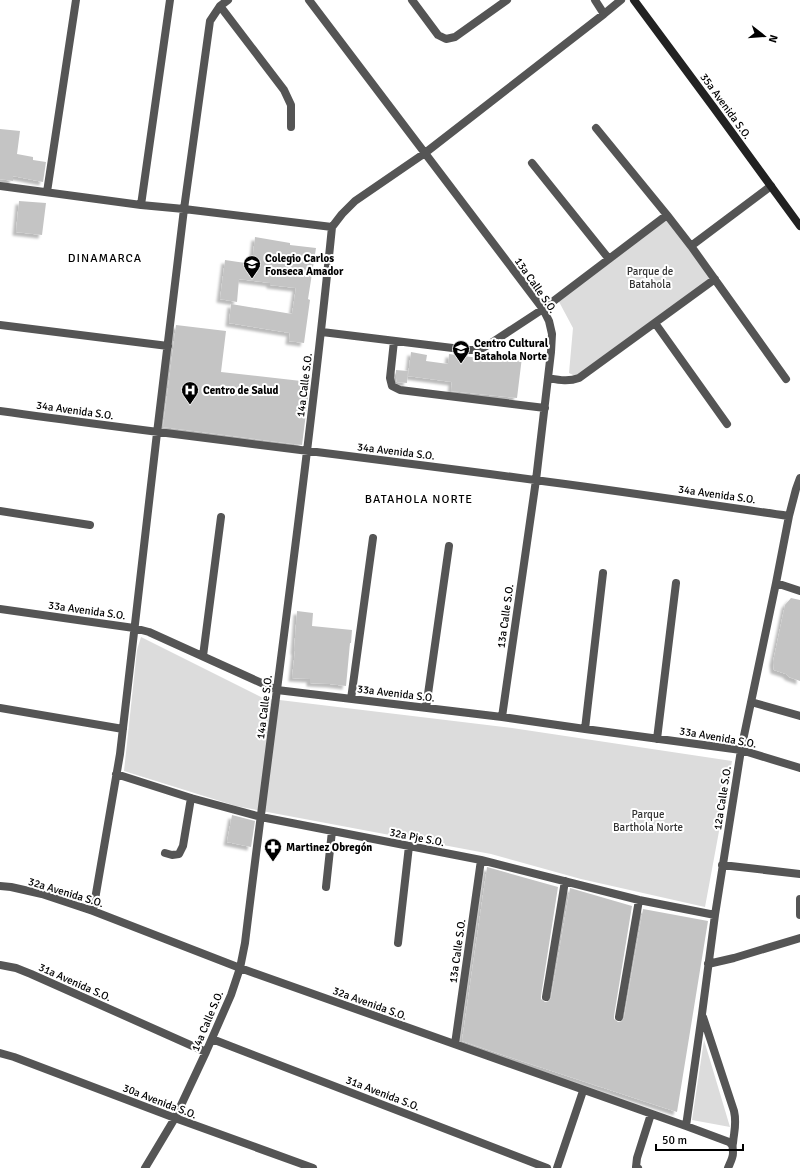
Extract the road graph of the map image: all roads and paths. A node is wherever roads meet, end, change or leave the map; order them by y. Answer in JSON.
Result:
{"nodes":[{"id":1,"x":76,"y":0,"type":"edge"},
{"id":2,"x":170,"y":0,"type":"edge"},
{"id":3,"x":228,"y":0,"type":"edge"},
{"id":4,"x":309,"y":0,"type":"edge"},
{"id":5,"x":412,"y":0,"type":"edge"},
{"id":6,"x":595,"y":0,"type":"edge"},
{"id":7,"x":621,"y":0,"type":"edge"},
{"id":8,"x":634,"y":0,"type":"edge"},
{"id":9,"x":503,"y":1,"type":"edge"},
{"id":10,"x":220,"y":6,"type":"junction"},
{"id":11,"x":604,"y":14,"type":"junction"},
{"id":12,"x":291,"y":127,"type":"dead end"},
{"id":13,"x":596,"y":128,"type":"dead end"},
{"id":14,"x":425,"y":153,"type":"junction"},
{"id":15,"x":532,"y":163,"type":"dead end"},
{"id":16,"x":0,"y":186,"type":"edge"},
{"id":17,"x":771,"y":186,"type":"junction"},
{"id":18,"x":47,"y":192,"type":"junction"},
{"id":19,"x":141,"y":206,"type":"junction"},
{"id":20,"x":184,"y":209,"type":"junction"},
{"id":21,"x":667,"y":215,"type":"junction"},
{"id":22,"x":800,"y":226,"type":"edge"},
{"id":23,"x":332,"y":227,"type":"junction"},
{"id":24,"x":691,"y":246,"type":"junction"},
{"id":25,"x":609,"y":259,"type":"junction"},
{"id":26,"x":715,"y":279,"type":"junction"},
{"id":27,"x":543,"y":310,"type":"junction"},
{"id":28,"x":655,"y":323,"type":"junction"},
{"id":29,"x":0,"y":324,"type":"edge"},
{"id":30,"x":322,"y":332,"type":"junction"},
{"id":31,"x":394,"y":341,"type":"junction"},
{"id":32,"x":168,"y":346,"type":"junction"},
{"id":33,"x":548,"y":378,"type":"junction"},
{"id":34,"x":786,"y":379,"type":"dead end"},
{"id":35,"x":545,"y":408,"type":"junction"},
{"id":36,"x":0,"y":412,"type":"edge"},
{"id":37,"x":727,"y":424,"type":"dead end"},
{"id":38,"x":157,"y":433,"type":"junction"},
{"id":39,"x":308,"y":451,"type":"junction"},
{"id":40,"x":800,"y":478,"type":"edge"},
{"id":41,"x":536,"y":480,"type":"junction"},
{"id":42,"x":0,"y":511,"type":"edge"},
{"id":43,"x":789,"y":516,"type":"junction"},
{"id":44,"x":221,"y":517,"type":"dead end"},
{"id":45,"x":90,"y":525,"type":"dead end"},
{"id":46,"x":373,"y":538,"type":"dead end"},
{"id":47,"x":449,"y":546,"type":"dead end"},
{"id":48,"x":603,"y":573,"type":"dead end"},
{"id":49,"x":676,"y":583,"type":"dead end"},
{"id":50,"x":776,"y":583,"type":"junction"},
{"id":51,"x":800,"y":591,"type":"edge"},
{"id":52,"x":0,"y":609,"type":"edge"},
{"id":53,"x":134,"y":628,"type":"junction"},
{"id":54,"x":202,"y":656,"type":"junction"},
{"id":55,"x":277,"y":690,"type":"junction"},
{"id":56,"x":351,"y":699,"type":"junction"},
{"id":57,"x":751,"y":702,"type":"junction"},
{"id":58,"x":0,"y":708,"type":"edge"},
{"id":59,"x":426,"y":708,"type":"junction"},
{"id":60,"x":800,"y":716,"type":"edge"},
{"id":61,"x":502,"y":717,"type":"junction"},
{"id":62,"x":123,"y":729,"type":"junction"},
{"id":63,"x":584,"y":729,"type":"junction"},
{"id":64,"x":657,"y":739,"type":"junction"},
{"id":65,"x":741,"y":750,"type":"junction"},
{"id":66,"x":800,"y":768,"type":"edge"},
{"id":67,"x":116,"y":774,"type":"junction"},
{"id":68,"x":191,"y":798,"type":"junction"},
{"id":69,"x":261,"y":817,"type":"junction"},
{"id":70,"x":332,"y":831,"type":"junction"},
{"id":71,"x":409,"y":846,"type":"junction"},
{"id":72,"x":165,"y":853,"type":"dead end"},
{"id":73,"x":481,"y":860,"type":"junction"},
{"id":74,"x":722,"y":865,"type":"junction"},
{"id":75,"x":800,"y":874,"type":"edge"},
{"id":76,"x":565,"y":881,"type":"junction"},
{"id":77,"x":0,"y":886,"type":"edge"},
{"id":78,"x":326,"y":887,"type":"dead end"},
{"id":79,"x":800,"y":899,"type":"edge"},
{"id":80,"x":640,"y":900,"type":"junction"},
{"id":81,"x":93,"y":911,"type":"junction"},
{"id":82,"x":714,"y":915,"type":"junction"},
{"id":83,"x":800,"y":915,"type":"edge"},
{"id":84,"x":800,"y":938,"type":"edge"},
{"id":85,"x":398,"y":943,"type":"dead end"},
{"id":86,"x":708,"y":964,"type":"junction"},
{"id":87,"x":0,"y":965,"type":"edge"},
{"id":88,"x":240,"y":968,"type":"junction"},
{"id":89,"x":546,"y":997,"type":"dead end"},
{"id":90,"x":702,"y":1014,"type":"junction"},
{"id":91,"x":619,"y":1016,"type":"dead end"},
{"id":92,"x":212,"y":1039,"type":"junction"},
{"id":93,"x":455,"y":1044,"type":"junction"},
{"id":94,"x":206,"y":1052,"type":"junction"},
{"id":95,"x":0,"y":1053,"type":"edge"},
{"id":96,"x":584,"y":1091,"type":"junction"},
{"id":97,"x":651,"y":1114,"type":"junction"},
{"id":98,"x":175,"y":1118,"type":"junction"},
{"id":99,"x":686,"y":1126,"type":"junction"},
{"id":100,"x":732,"y":1145,"type":"junction"},
{"id":101,"x":145,"y":1168,"type":"edge"},
{"id":102,"x":313,"y":1168,"type":"edge"},
{"id":103,"x":547,"y":1168,"type":"edge"},
{"id":104,"x":557,"y":1168,"type":"edge"},
{"id":105,"x":638,"y":1168,"type":"edge"},
{"id":106,"x":728,"y":1168,"type":"edge"}],
"edges":[{"from":1,"to":18,"type":"street"},
{"from":2,"to":19,"type":"street"},
{"from":3,"to":10,"type":"street"},
{"from":4,"to":14,"type":"street","name":"13a Calle S.O."},
{"from":5,"to":9,"type":"street"},
{"from":6,"to":11,"type":"street"},
{"from":7,"to":11,"type":"street"},
{"from":8,"to":17,"type":"main road","name":"35a Avenida S.O."},
{"from":10,"to":12,"type":"street"},
{"from":10,"to":20,"type":"street"},
{"from":11,"to":14,"type":"street"},
{"from":13,"to":21,"type":"street"},
{"from":14,"to":23,"type":"street"},
{"from":14,"to":27,"type":"street","name":"13a Calle S.O."},
{"from":15,"to":25,"type":"street"},
{"from":16,"to":18,"type":"street"},
{"from":17,"to":22,"type":"main road","name":"35a Avenida S.O."},
{"from":17,"to":24,"type":"street"},
{"from":18,"to":19,"type":"street"},
{"from":19,"to":20,"type":"street"},
{"from":20,"to":23,"type":"street"},
{"from":20,"to":32,"type":"street"},
{"from":21,"to":24,"type":"street"},
{"from":21,"to":25,"type":"street"},
{"from":23,"to":30,"type":"street","name":"14a Calle S.O."},
{"from":24,"to":26,"type":"street"},
{"from":25,"to":27,"type":"street"},
{"from":26,"to":28,"type":"street"},
{"from":26,"to":34,"type":"street"},
{"from":27,"to":31,"type":"street"},
{"from":27,"to":33,"type":"street","name":"13a Calle S.O."},
{"from":28,"to":33,"type":"street"},
{"from":28,"to":37,"type":"street"},
{"from":29,"to":32,"type":"street"},
{"from":30,"to":31,"type":"street"},
{"from":30,"to":39,"type":"street","name":"14a Calle S.O."},
{"from":31,"to":35,"type":"street"},
{"from":32,"to":38,"type":"street"},
{"from":33,"to":35,"type":"street","name":"13a Calle S.O."},
{"from":35,"to":41,"type":"street","name":"13a Calle S.O."},
{"from":36,"to":38,"type":"street","name":"34a Avenida S.O."},
{"from":38,"to":39,"type":"street","name":"34a Avenida S.O."},
{"from":38,"to":53,"type":"street"},
{"from":39,"to":41,"type":"street","name":"34a Avenida S.O."},
{"from":39,"to":55,"type":"street","name":"14a Calle S.O."},
{"from":40,"to":43,"type":"street","name":"12a Calle S.O."},
{"from":41,"to":43,"type":"street","name":"34a Avenida S.O."},
{"from":41,"to":61,"type":"street","name":"13a Calle S.O."},
{"from":42,"to":45,"type":"street"},
{"from":43,"to":50,"type":"street","name":"12a Calle S.O."},
{"from":44,"to":54,"type":"street"},
{"from":46,"to":56,"type":"street"},
{"from":47,"to":59,"type":"street"},
{"from":48,"to":63,"type":"street"},
{"from":49,"to":64,"type":"street"},
{"from":50,"to":51,"type":"street"},
{"from":50,"to":57,"type":"street","name":"12a Calle S.O."},
{"from":52,"to":53,"type":"street","name":"33a Avenida S.O."},
{"from":53,"to":54,"type":"street","name":"33a Avenida S.O."},
{"from":53,"to":62,"type":"street"},
{"from":54,"to":55,"type":"street","name":"33a Avenida S.O."},
{"from":55,"to":56,"type":"street","name":"33a Avenida S.O."},
{"from":55,"to":69,"type":"street","name":"14a Calle S.O."},
{"from":56,"to":59,"type":"street","name":"33a Avenida S.O."},
{"from":57,"to":60,"type":"street"},
{"from":57,"to":65,"type":"street","name":"12a Calle S.O."},
{"from":58,"to":62,"type":"street"},
{"from":59,"to":61,"type":"street","name":"33a Avenida S.O."},
{"from":61,"to":63,"type":"street","name":"33a Avenida S.O."},
{"from":62,"to":67,"type":"street"},
{"from":63,"to":64,"type":"street","name":"33a Avenida S.O."},
{"from":64,"to":65,"type":"street","name":"33a Avenida S.O."},
{"from":65,"to":66,"type":"street","name":"33a Avenida S.O."},
{"from":65,"to":74,"type":"street","name":"12a Calle S.O."},
{"from":67,"to":68,"type":"street","name":"32a Pje S.O."},
{"from":67,"to":81,"type":"street"},
{"from":68,"to":69,"type":"street","name":"32a Pje S.O."},
{"from":68,"to":72,"type":"street"},
{"from":69,"to":70,"type":"street","name":"32a Pje S.O."},
{"from":69,"to":88,"type":"street","name":"14a Calle S.O."},
{"from":70,"to":71,"type":"street","name":"32a Pje S.O."},
{"from":70,"to":78,"type":"street"},
{"from":71,"to":73,"type":"street","name":"32a Pje S.O."},
{"from":71,"to":85,"type":"street"},
{"from":73,"to":76,"type":"street","name":"32a Pje S.O."},
{"from":73,"to":93,"type":"street","name":"13a Calle S.O."},
{"from":74,"to":75,"type":"street"},
{"from":74,"to":82,"type":"street","name":"12a Calle S.O."},
{"from":76,"to":80,"type":"street","name":"32a Pje S.O."},
{"from":76,"to":89,"type":"street"},
{"from":77,"to":81,"type":"street","name":"32a Avenida S.O."},
{"from":79,"to":83,"type":"street"},
{"from":80,"to":82,"type":"street","name":"32a Pje S.O."},
{"from":80,"to":91,"type":"street"},
{"from":81,"to":88,"type":"street","name":"32a Avenida S.O."},
{"from":82,"to":86,"type":"street","name":"12a Calle S.O."},
{"from":84,"to":86,"type":"street"},
{"from":86,"to":90,"type":"street","name":"12a Calle S.O."},
{"from":87,"to":94,"type":"street","name":"31a Avenida S.O."},
{"from":88,"to":92,"type":"street","name":"14a Calle S.O."},
{"from":88,"to":93,"type":"street","name":"32a Avenida S.O."},
{"from":90,"to":99,"type":"street","name":"12a Calle S.O."},
{"from":90,"to":100,"type":"street"},
{"from":92,"to":94,"type":"street","name":"14a Calle S.O."},
{"from":92,"to":103,"type":"street","name":"31a Avenida S.O."},
{"from":93,"to":96,"type":"street","name":"32a Avenida S.O."},
{"from":94,"to":98,"type":"street","name":"14a Calle S.O."},
{"from":95,"to":98,"type":"street","name":"30a Avenida S.O."},
{"from":96,"to":97,"type":"street","name":"32a Avenida S.O."},
{"from":96,"to":104,"type":"street"},
{"from":97,"to":99,"type":"street","name":"32a Avenida S.O."},
{"from":97,"to":105,"type":"street"},
{"from":98,"to":101,"type":"street","name":"14a Calle S.O."},
{"from":98,"to":102,"type":"street","name":"30a Avenida S.O."},
{"from":99,"to":100,"type":"street","name":"32a Avenida S.O."},
{"from":100,"to":106,"type":"street"}]}
